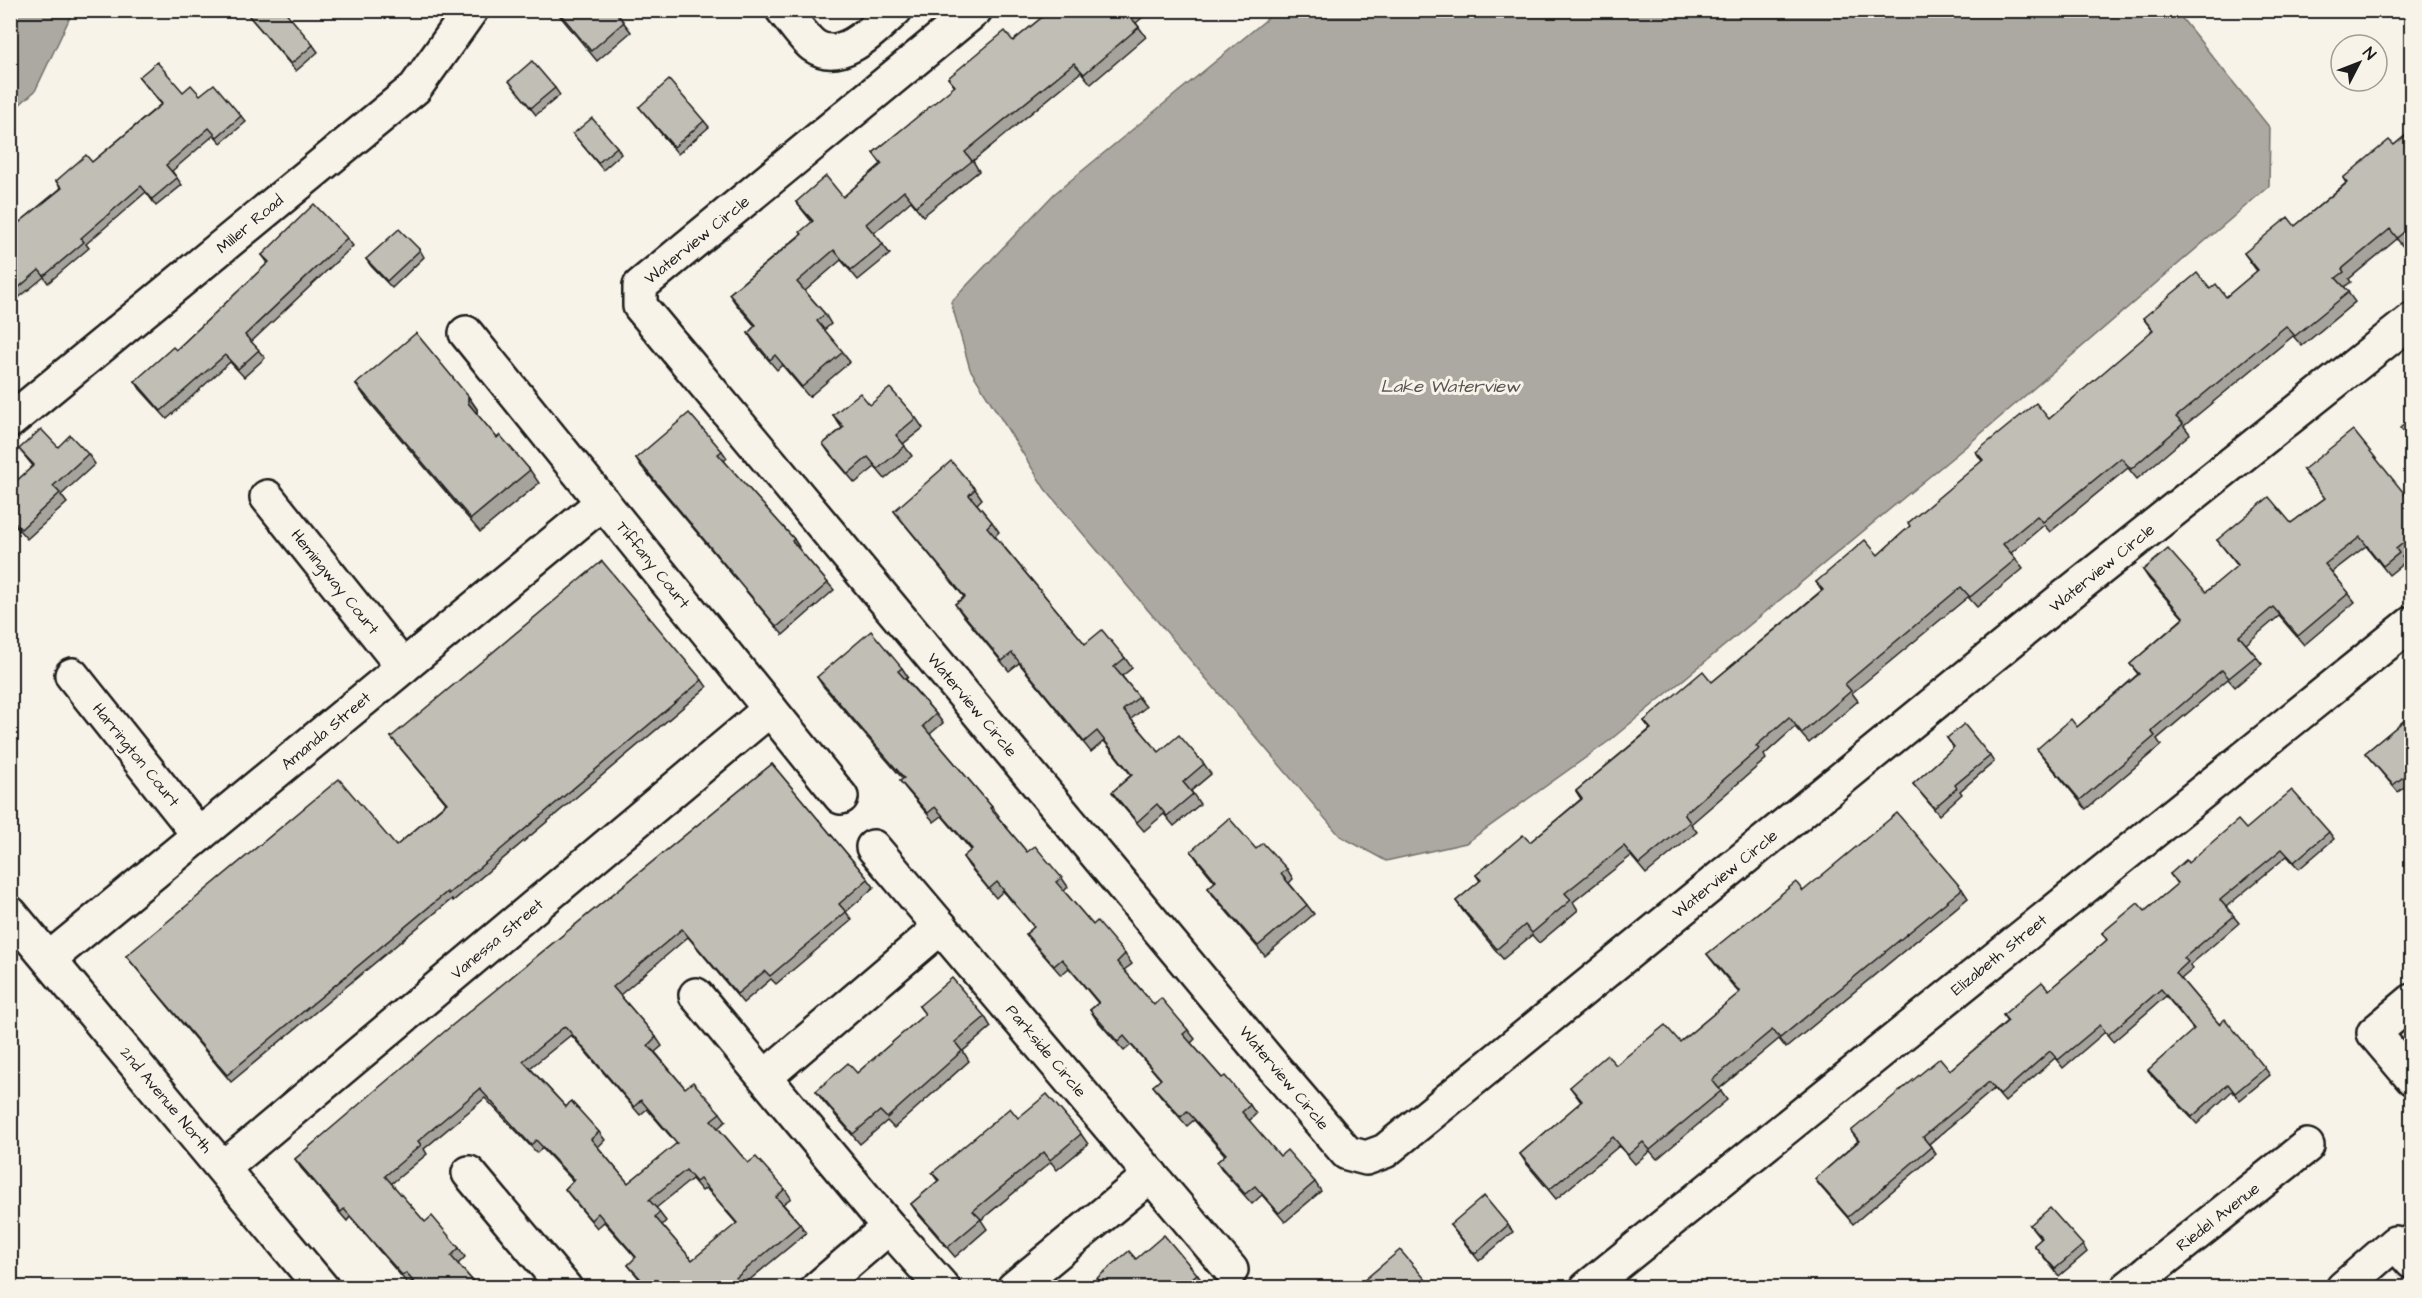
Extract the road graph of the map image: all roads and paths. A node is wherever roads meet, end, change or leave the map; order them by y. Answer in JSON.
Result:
{"nodes":[{"id":1,"x":471,"y":10,"type":"edge"},
{"id":2,"x":783,"y":10,"type":"edge"},
{"id":3,"x":895,"y":10,"type":"edge"},
{"id":4,"x":975,"y":10,"type":"edge"},
{"id":5,"x":2412,"y":320,"type":"edge"},
{"id":6,"x":466,"y":333,"type":"dead end"},
{"id":7,"x":14,"y":412,"type":"edge"},
{"id":8,"x":267,"y":497,"type":"dead end"},
{"id":9,"x":603,"y":502,"type":"junction"},
{"id":10,"x":2412,"y":623,"type":"edge"},
{"id":11,"x":403,"y":667,"type":"junction"},
{"id":12,"x":72,"y":675,"type":"dead end"},
{"id":13,"x":770,"y":709,"type":"junction"},
{"id":14,"x":841,"y":797,"type":"dead end"},
{"id":15,"x":199,"y":835,"type":"junction"},
{"id":16,"x":873,"y":847,"type":"dead end"},
{"id":17,"x":11,"y":915,"type":"edge"},
{"id":18,"x":941,"y":927,"type":"junction"},
{"id":19,"x":49,"y":959,"type":"junction"},
{"id":20,"x":696,"y":995,"type":"dead end"},
{"id":21,"x":2412,"y":1001,"type":"edge"},
{"id":22,"x":765,"y":1077,"type":"junction"},
{"id":23,"x":2412,"y":1078,"type":"edge"},
{"id":24,"x":2307,"y":1146,"type":"dead end"},
{"id":25,"x":223,"y":1168,"type":"junction"},
{"id":26,"x":469,"y":1173,"type":"dead end"},
{"id":27,"x":1151,"y":1175,"type":"junction"},
{"id":28,"x":889,"y":1227,"type":"junction"},
{"id":29,"x":2412,"y":1263,"type":"edge"},
{"id":30,"x":1231,"y":1270,"type":"dead end"},
{"id":31,"x":322,"y":1287,"type":"edge"},
{"id":32,"x":565,"y":1287,"type":"edge"},
{"id":33,"x":818,"y":1287,"type":"edge"},
{"id":34,"x":943,"y":1287,"type":"edge"},
{"id":35,"x":1014,"y":1287,"type":"edge"},
{"id":36,"x":1587,"y":1287,"type":"edge"},
{"id":37,"x":2128,"y":1287,"type":"edge"},
{"id":38,"x":2343,"y":1287,"type":"edge"}],
"edges":[{"from":1,"to":7,"type":"street","name":"Miller Road"},
{"from":2,"to":3,"type":"street"},
{"from":4,"to":5,"type":"street","name":"Waterview Circle"},
{"from":6,"to":9,"type":"street","name":"Tiffany Court"},
{"from":8,"to":11,"type":"street","name":"Hemingway Court"},
{"from":9,"to":11,"type":"street","name":"Amanda Street"},
{"from":9,"to":13,"type":"street","name":"Tiffany Court"},
{"from":10,"to":36,"type":"street","name":"Elizabeth Street"},
{"from":11,"to":15,"type":"street","name":"Amanda Street"},
{"from":12,"to":15,"type":"street","name":"Harrington Court"},
{"from":13,"to":14,"type":"street","name":"Tiffany Court"},
{"from":13,"to":25,"type":"street","name":"Vanessa Street"},
{"from":15,"to":19,"type":"street","name":"Amanda Street"},
{"from":16,"to":18,"type":"street","name":"Parkside Circle"},
{"from":17,"to":19,"type":"street","name":"2nd Avenue North"},
{"from":18,"to":22,"type":"street"},
{"from":18,"to":27,"type":"street","name":"Parkside Circle"},
{"from":19,"to":25,"type":"street","name":"2nd Avenue North"},
{"from":20,"to":22,"type":"street"},
{"from":21,"to":23,"type":"street"},
{"from":22,"to":28,"type":"street"},
{"from":24,"to":37,"type":"street","name":"Riedel Avenue"},
{"from":25,"to":31,"type":"street","name":"2nd Avenue North"},
{"from":26,"to":32,"type":"street"},
{"from":27,"to":30,"type":"street","name":"Parkside Circle"},
{"from":27,"to":35,"type":"street"},
{"from":28,"to":33,"type":"street"},
{"from":28,"to":34,"type":"street"},
{"from":29,"to":38,"type":"street"}]}
